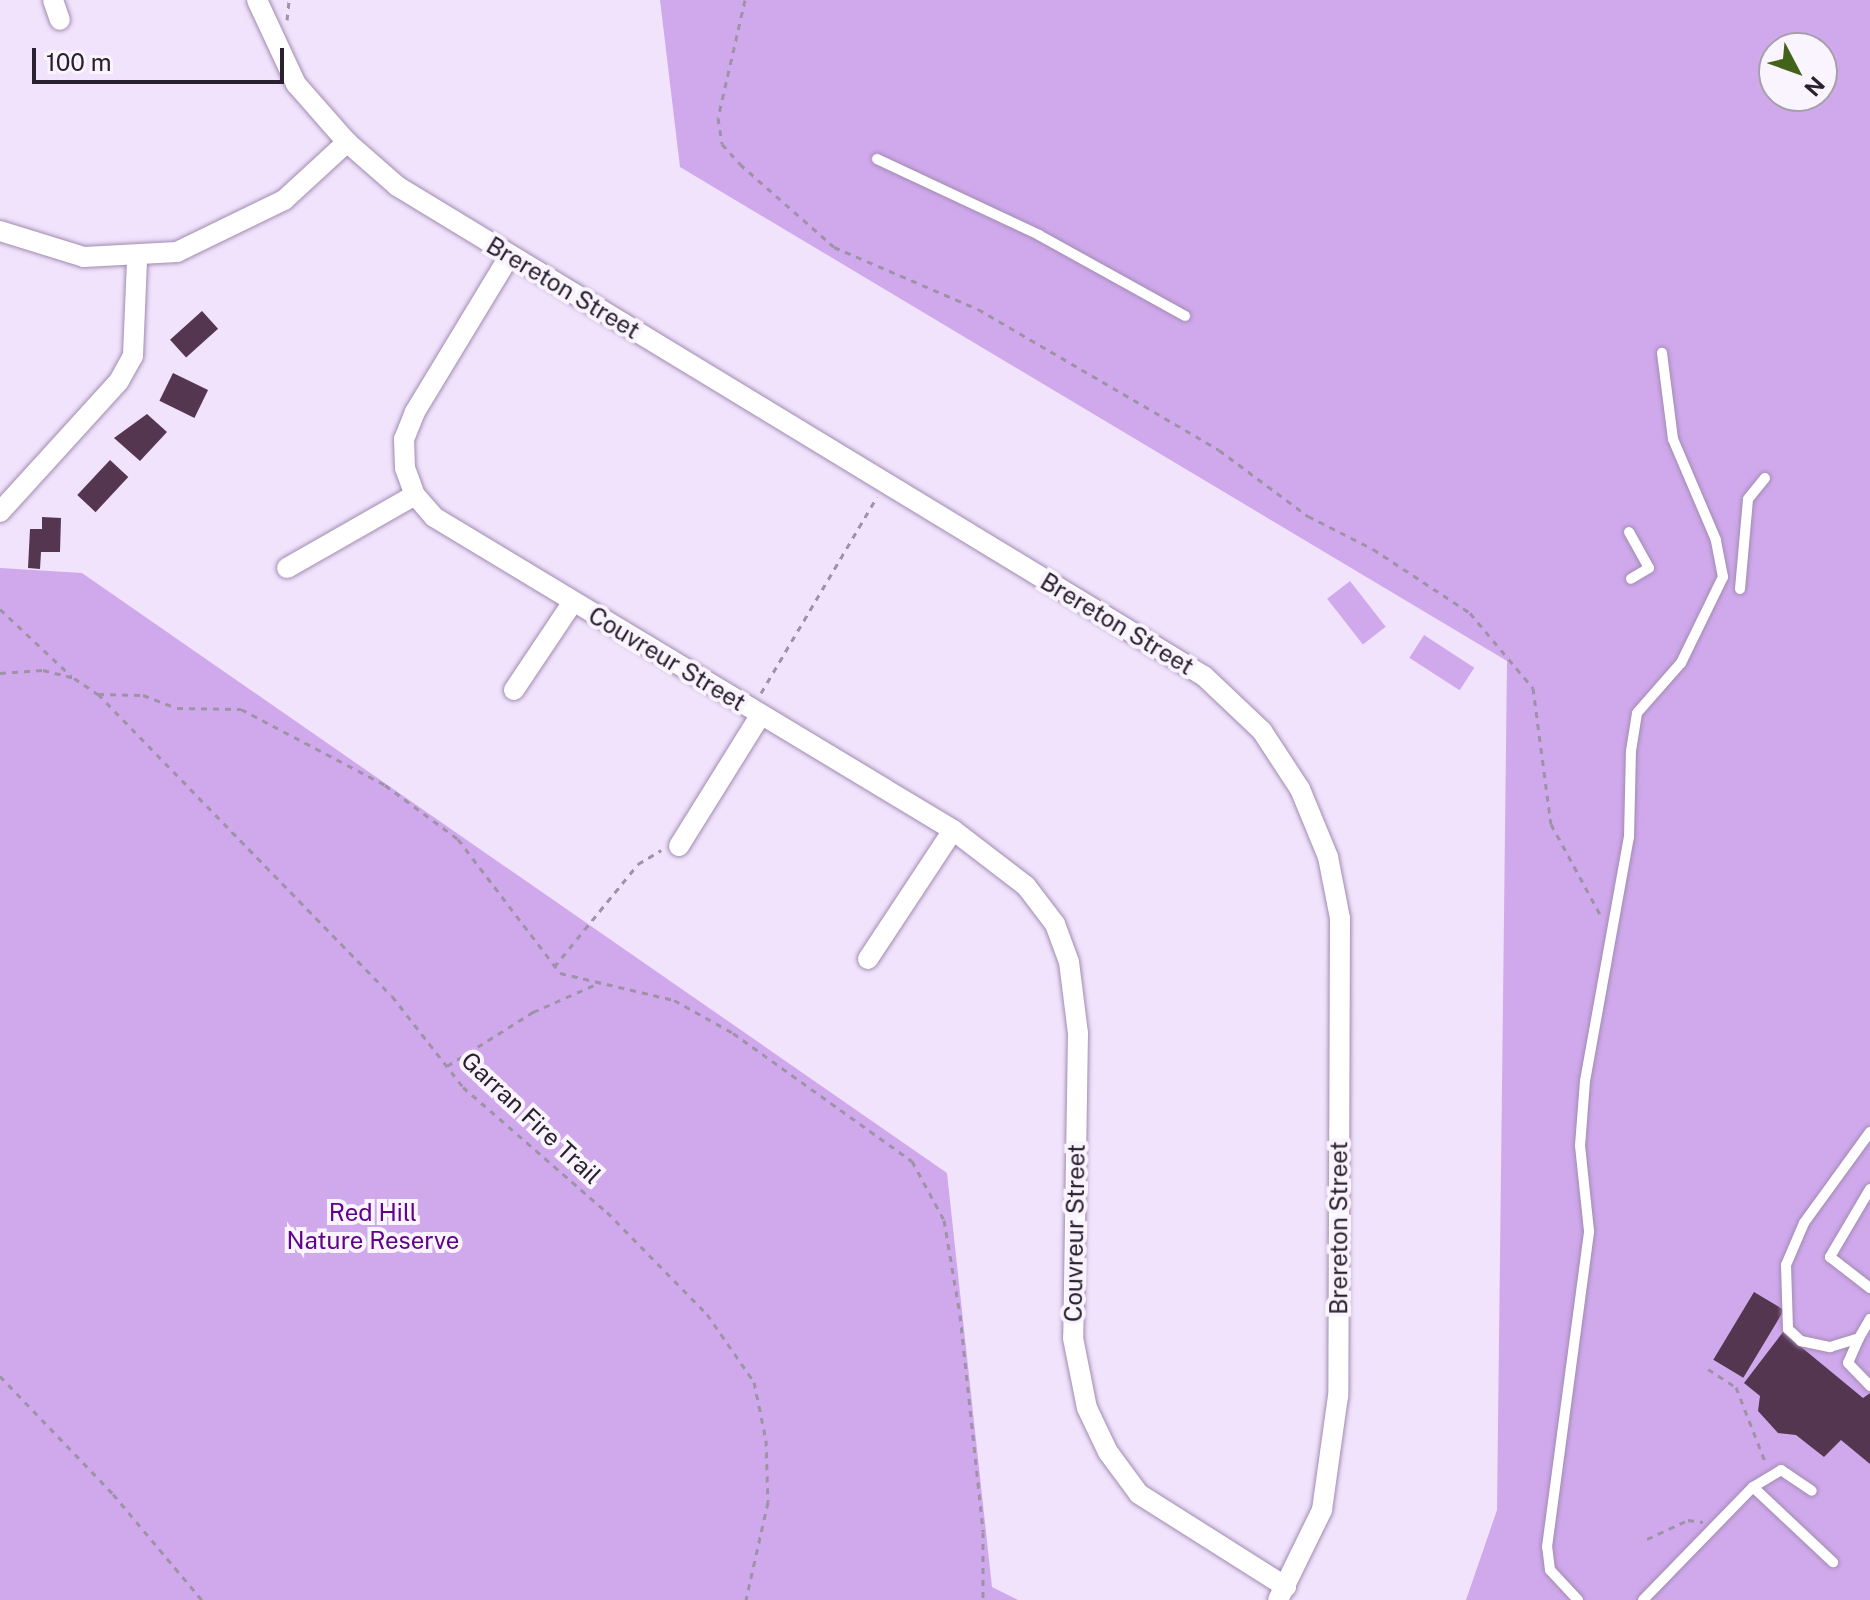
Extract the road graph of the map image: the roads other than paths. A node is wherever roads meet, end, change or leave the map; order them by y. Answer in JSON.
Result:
{"nodes":[{"id":1,"x":53,"y":0,"type":"edge"},
{"id":2,"x":257,"y":0,"type":"edge"},
{"id":3,"x":60,"y":20,"type":"dead end"},
{"id":4,"x":347,"y":142,"type":"junction"},
{"id":5,"x":877,"y":159,"type":"dead end"},
{"id":6,"x":0,"y":231,"type":"edge"},
{"id":7,"x":510,"y":255,"type":"junction"},
{"id":8,"x":137,"y":259,"type":"junction"},
{"id":9,"x":1185,"y":316,"type":"dead end"},
{"id":10,"x":1662,"y":353,"type":"dead end"},
{"id":11,"x":1765,"y":478,"type":"dead end"},
{"id":12,"x":415,"y":495,"type":"junction"},
{"id":13,"x":0,"y":512,"type":"edge"},
{"id":14,"x":1629,"y":532,"type":"dead end"},
{"id":15,"x":287,"y":568,"type":"dead end"},
{"id":16,"x":1631,"y":579,"type":"dead end"},
{"id":17,"x":1740,"y":589,"type":"dead end"},
{"id":18,"x":573,"y":602,"type":"junction"},
{"id":19,"x":514,"y":690,"type":"dead end"},
{"id":20,"x":755,"y":713,"type":"junction"},
{"id":21,"x":953,"y":830,"type":"junction"},
{"id":22,"x":679,"y":846,"type":"road end"},
{"id":23,"x":868,"y":959,"type":"dead end"},
{"id":24,"x":1870,"y":1132,"type":"edge"},
{"id":25,"x":1870,"y":1189,"type":"edge"},
{"id":26,"x":1870,"y":1288,"type":"edge"},
{"id":27,"x":1870,"y":1319,"type":"edge"},
{"id":28,"x":1859,"y":1338,"type":"junction"},
{"id":29,"x":1870,"y":1386,"type":"edge"},
{"id":30,"x":1753,"y":1487,"type":"junction"},
{"id":31,"x":1812,"y":1491,"type":"dead end"},
{"id":32,"x":1833,"y":1562,"type":"dead end"},
{"id":33,"x":1282,"y":1594,"type":"edge"},
{"id":34,"x":1578,"y":1600,"type":"edge"},
{"id":35,"x":1643,"y":1600,"type":"edge"}],
"edges":[{"from":1,"to":3,"type":"street"},
{"from":2,"to":4,"type":"street","name":"Brereton Street"},
{"from":4,"to":7,"type":"street","name":"Brereton Street"},
{"from":4,"to":8,"type":"street"},
{"from":5,"to":9,"type":"lane"},
{"from":6,"to":8,"type":"street"},
{"from":7,"to":12,"type":"street"},
{"from":7,"to":33,"type":"street","name":"Brereton Street"},
{"from":8,"to":13,"type":"street"},
{"from":10,"to":34,"type":"lane"},
{"from":11,"to":17,"type":"lane"},
{"from":12,"to":15,"type":"street"},
{"from":12,"to":18,"type":"street","name":"Couvreur Street"},
{"from":14,"to":16,"type":"lane"},
{"from":18,"to":19,"type":"street","name":"Couvreur Street"},
{"from":18,"to":20,"type":"street","name":"Couvreur Street"},
{"from":20,"to":21,"type":"street","name":"Couvreur Street"},
{"from":20,"to":22,"type":"street","name":"Couvreur Street"},
{"from":21,"to":23,"type":"street"},
{"from":21,"to":33,"type":"street","name":"Couvreur Street"},
{"from":24,"to":28,"type":"lane"},
{"from":25,"to":26,"type":"lane"},
{"from":27,"to":28,"type":"lane"},
{"from":28,"to":29,"type":"lane"},
{"from":30,"to":31,"type":"lane"},
{"from":30,"to":32,"type":"lane"},
{"from":30,"to":35,"type":"lane"}]}
